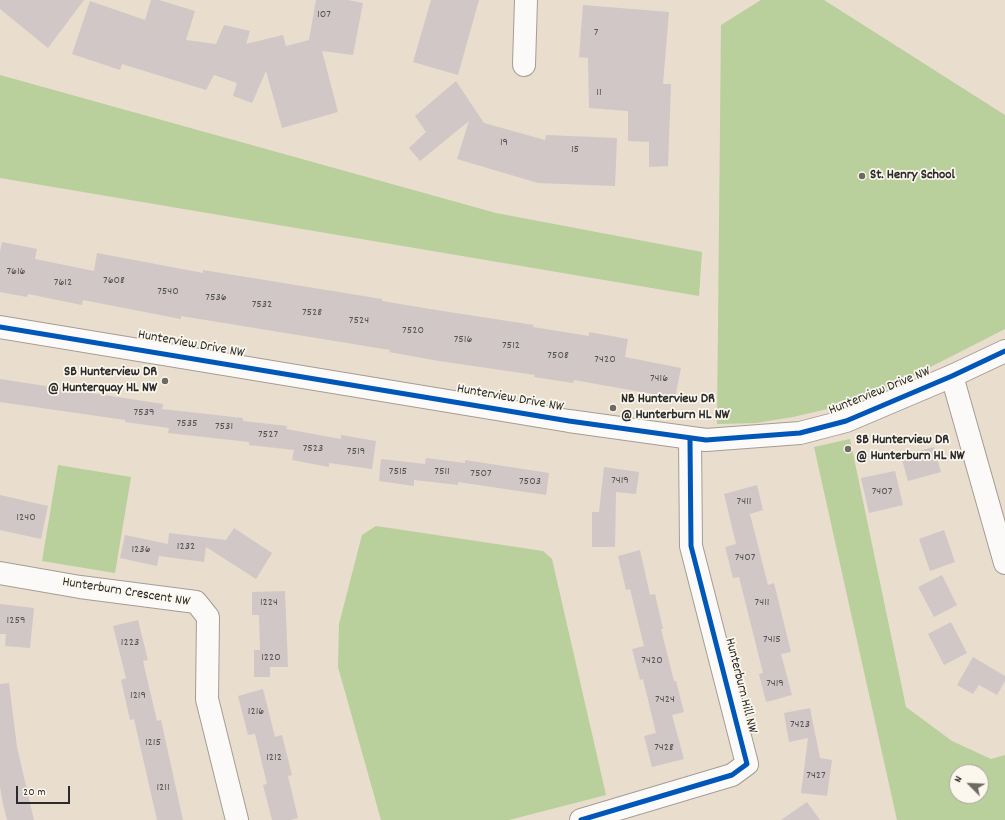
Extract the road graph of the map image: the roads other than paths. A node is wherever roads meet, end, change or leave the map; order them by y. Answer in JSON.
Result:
{"nodes":[{"id":1,"x":526,"y":0,"type":"edge"},
{"id":2,"x":524,"y":65,"type":"dead end"},
{"id":3,"x":0,"y":327,"type":"edge"},
{"id":4,"x":1005,"y":351,"type":"edge"},
{"id":5,"x":952,"y":376,"type":"junction"},
{"id":6,"x":690,"y":439,"type":"junction"},
{"id":7,"x":1005,"y":564,"type":"edge"},
{"id":8,"x":0,"y":573,"type":"edge"},
{"id":9,"x":237,"y":820,"type":"edge"},
{"id":10,"x":581,"y":820,"type":"edge"}],
"edges":[{"from":1,"to":2,"type":"street"},
{"from":3,"to":6,"type":"street","name":"Hunterview Drive NW"},
{"from":4,"to":5,"type":"street","name":"Hunterview Drive NW"},
{"from":5,"to":6,"type":"street","name":"Hunterview Drive NW"},
{"from":5,"to":7,"type":"street"},
{"from":6,"to":10,"type":"street","name":"Hunterburn Hill NW"},
{"from":8,"to":9,"type":"street","name":"Hunterburn Crescent NW"}]}
